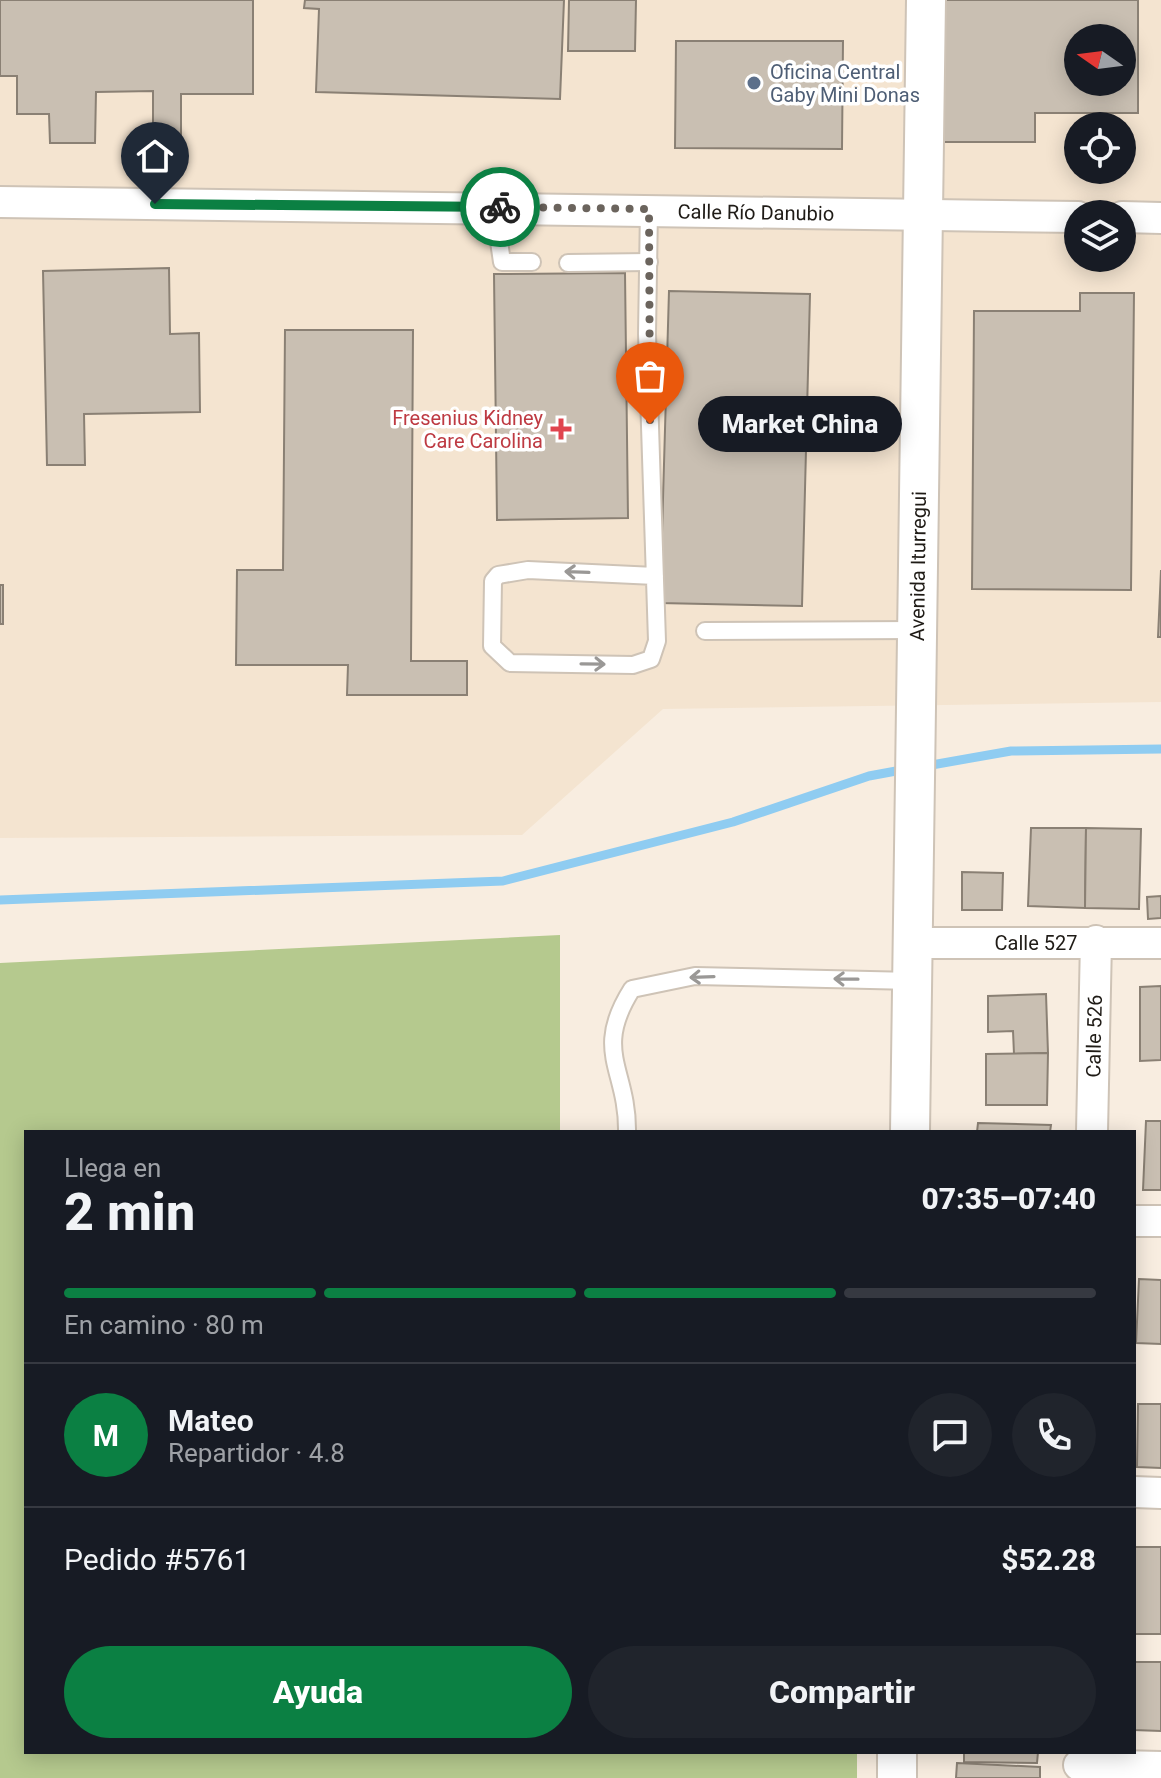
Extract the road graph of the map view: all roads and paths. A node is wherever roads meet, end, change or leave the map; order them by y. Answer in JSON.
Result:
{"nodes":[{"id":1,"x":926,"y":0,"type":"edge"},
{"id":2,"x":0,"y":202,"type":"edge"},
{"id":3,"x":494,"y":207,"type":"junction"},
{"id":4,"x":649,"y":209,"type":"junction"},
{"id":5,"x":924,"y":214,"type":"junction"},
{"id":6,"x":1064,"y":217,"type":"edge"},
{"id":7,"x":1136,"y":217,"type":"edge"},
{"id":8,"x":1161,"y":218,"type":"edge"},
{"id":9,"x":532,"y":262,"type":"dead end"},
{"id":10,"x":649,"y":262,"type":"junction"},
{"id":11,"x":568,"y":263,"type":"dead end"},
{"id":12,"x":655,"y":576,"type":"junction"},
{"id":13,"x":916,"y":630,"type":"junction"},
{"id":14,"x":705,"y":631,"type":"dead end"},
{"id":15,"x":1096,"y":941,"type":"junction"},
{"id":16,"x":912,"y":943,"type":"junction"},
{"id":17,"x":1161,"y":943,"type":"edge"},
{"id":18,"x":913,"y":981,"type":"junction"},
{"id":19,"x":627,"y":1130,"type":"edge"},
{"id":20,"x":910,"y":1130,"type":"edge"},
{"id":21,"x":1092,"y":1130,"type":"edge"},
{"id":22,"x":1136,"y":1221,"type":"edge"},
{"id":23,"x":1161,"y":1221,"type":"edge"},
{"id":24,"x":1136,"y":1492,"type":"edge"},
{"id":25,"x":1161,"y":1493,"type":"edge"},
{"id":26,"x":897,"y":1754,"type":"edge"},
{"id":27,"x":1079,"y":1765,"type":"edge"},
{"id":28,"x":1161,"y":1767,"type":"edge"},
{"id":29,"x":897,"y":1778,"type":"edge"}],
"edges":[{"from":1,"to":5,"type":"street","name":"Avenida Iturregui"},
{"from":2,"to":3,"type":"street","name":"Calle Río Danubio"},
{"from":3,"to":4,"type":"street","name":"Calle Río Danubio"},
{"from":3,"to":9,"type":"lane"},
{"from":4,"to":5,"type":"street","name":"Calle Río Danubio"},
{"from":4,"to":10,"type":"lane"},
{"from":5,"to":6,"type":"street","name":"Calle Río Danubio"},
{"from":5,"to":13,"type":"street","name":"Avenida Iturregui"},
{"from":7,"to":8,"type":"street"},
{"from":10,"to":11,"type":"lane"},
{"from":10,"to":12,"type":"lane"},
{"from":12,"to":12,"type":"lane","one_way":true},
{"from":13,"to":14,"type":"lane"},
{"from":13,"to":16,"type":"street","name":"Avenida Iturregui"},
{"from":15,"to":16,"type":"street","name":"Calle 527"},
{"from":15,"to":17,"type":"street","name":"Calle 527"},
{"from":15,"to":21,"type":"street","name":"Calle 526"},
{"from":16,"to":18,"type":"street","name":"Avenida Iturregui"},
{"from":18,"to":19,"type":"lane","one_way":true},
{"from":18,"to":20,"type":"street","name":"Avenida Iturregui"},
{"from":22,"to":23,"type":"street"},
{"from":24,"to":25,"type":"street"},
{"from":26,"to":29,"type":"street"},
{"from":27,"to":28,"type":"street"}]}
